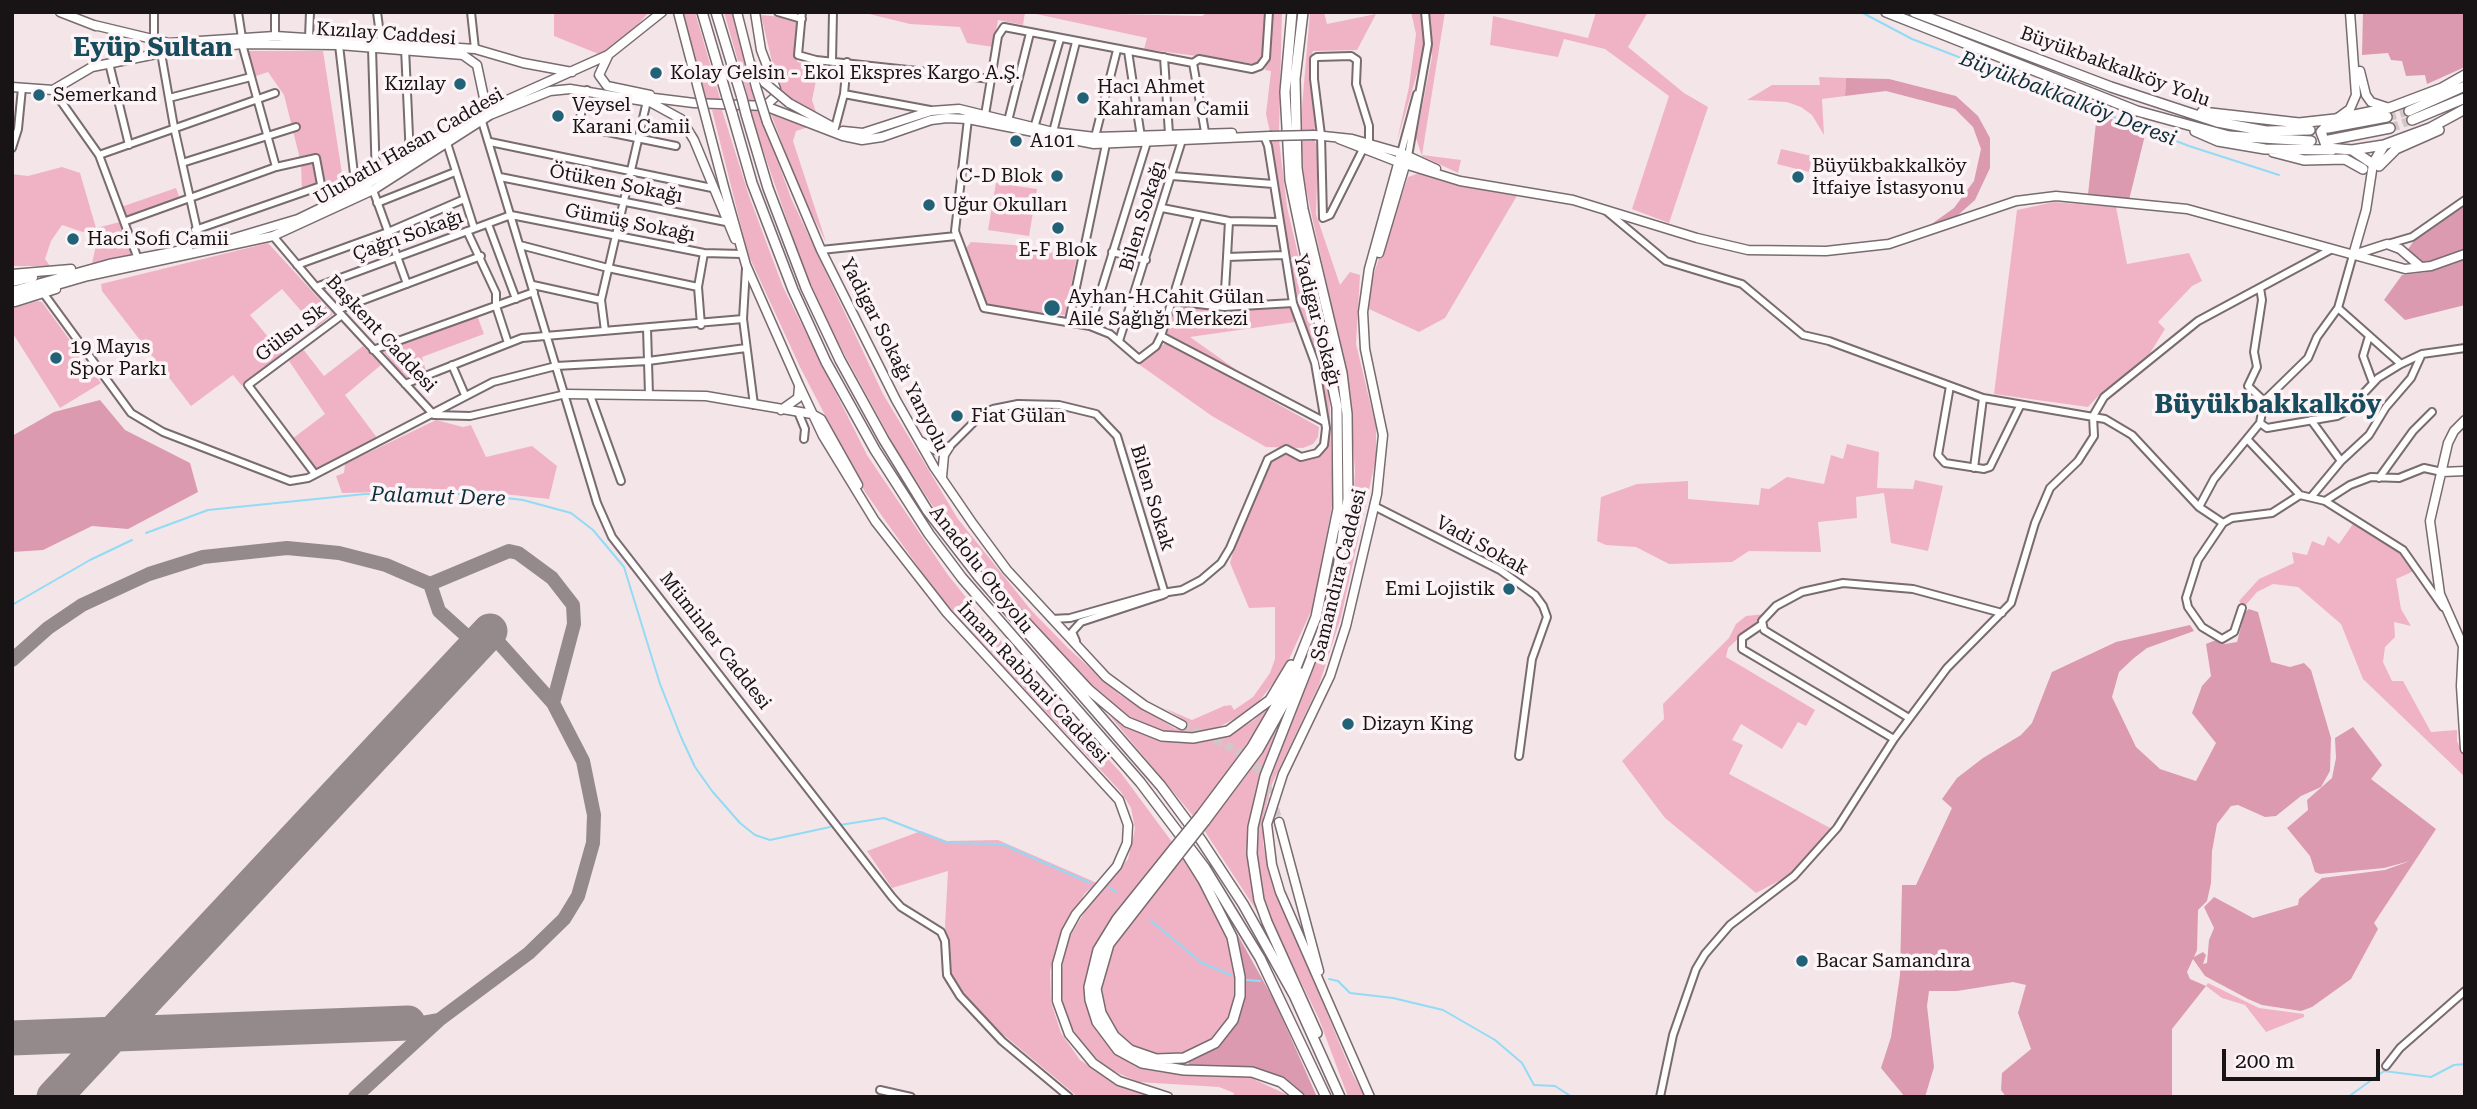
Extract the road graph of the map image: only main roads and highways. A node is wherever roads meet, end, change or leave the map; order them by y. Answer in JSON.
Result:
{"nodes":[{"id":1,"x":60,"y":12,"type":"edge"},
{"id":2,"x":651,"y":12,"type":"edge"},
{"id":3,"x":663,"y":12,"type":"edge"},
{"id":4,"x":678,"y":12,"type":"edge"},
{"id":5,"x":702,"y":12,"type":"edge"},
{"id":6,"x":716,"y":12,"type":"edge"},
{"id":7,"x":737,"y":12,"type":"edge"},
{"id":8,"x":755,"y":12,"type":"edge"},
{"id":9,"x":1292,"y":12,"type":"edge"},
{"id":10,"x":1303,"y":12,"type":"edge"},
{"id":11,"x":1886,"y":12,"type":"edge"},
{"id":12,"x":1914,"y":12,"type":"edge"},
{"id":13,"x":2353,"y":12,"type":"edge"},
{"id":14,"x":646,"y":25,"type":"junction"},
{"id":15,"x":242,"y":41,"type":"junction"},
{"id":16,"x":405,"y":47,"type":"junction"},
{"id":17,"x":154,"y":51,"type":"junction"},
{"id":18,"x":608,"y":55,"type":"junction"},
{"id":19,"x":749,"y":60,"type":"junction"},
{"id":20,"x":575,"y":72,"type":"junction"},
{"id":21,"x":2465,"y":75,"type":"edge"},
{"id":22,"x":2465,"y":86,"type":"edge"},
{"id":23,"x":17,"y":88,"type":"edge"},
{"id":24,"x":618,"y":96,"type":"junction"},
{"id":25,"x":666,"y":98,"type":"junction"},
{"id":26,"x":2465,"y":98,"type":"edge"},
{"id":27,"x":765,"y":106,"type":"junction"},
{"id":28,"x":2182,"y":109,"type":"junction"},
{"id":29,"x":2465,"y":109,"type":"edge"},
{"id":30,"x":2388,"y":113,"type":"junction"},
{"id":31,"x":484,"y":115,"type":"junction"},
{"id":32,"x":985,"y":115,"type":"junction"},
{"id":33,"x":2456,"y":115,"type":"junction"},
{"id":34,"x":2335,"y":119,"type":"junction"},
{"id":35,"x":2178,"y":123,"type":"junction"},
{"id":36,"x":991,"y":124,"type":"junction"},
{"id":37,"x":2328,"y":128,"type":"dead end"},
{"id":38,"x":2390,"y":128,"type":"tunnel mouth"},
{"id":39,"x":2310,"y":130,"type":"dead end"},
{"id":40,"x":1035,"y":131,"type":"junction"},
{"id":41,"x":862,"y":136,"type":"junction"},
{"id":42,"x":1267,"y":136,"type":"junction"},
{"id":43,"x":2402,"y":137,"type":"junction"},
{"id":44,"x":1144,"y":139,"type":"junction"},
{"id":45,"x":2329,"y":140,"type":"dead end"},
{"id":46,"x":2311,"y":141,"type":"dead end"},
{"id":47,"x":2384,"y":145,"type":"junction"},
{"id":48,"x":2265,"y":149,"type":"junction"},
{"id":49,"x":2333,"y":150,"type":"junction"},
{"id":50,"x":2353,"y":150,"type":"junction"},
{"id":51,"x":1403,"y":159,"type":"junction"},
{"id":52,"x":2376,"y":165,"type":"junction"},
{"id":53,"x":2363,"y":169,"type":"dead end"},
{"id":54,"x":743,"y":254,"type":"junction"},
{"id":55,"x":2405,"y":254,"type":"junction"},
{"id":56,"x":2465,"y":254,"type":"edge"},
{"id":57,"x":2353,"y":255,"type":"junction"},
{"id":58,"x":108,"y":264,"type":"junction"},
{"id":59,"x":2421,"y":267,"type":"junction"},
{"id":60,"x":2399,"y":268,"type":"junction"},
{"id":61,"x":64,"y":270,"type":"junction"},
{"id":62,"x":12,"y":274,"type":"edge"},
{"id":63,"x":71,"y":281,"type":"junction"},
{"id":64,"x":12,"y":282,"type":"edge"},
{"id":65,"x":12,"y":291,"type":"edge"},
{"id":66,"x":12,"y":300,"type":"edge"},
{"id":67,"x":799,"y":384,"type":"junction"},
{"id":68,"x":566,"y":394,"type":"road end"},
{"id":69,"x":781,"y":410,"type":"junction"},
{"id":70,"x":813,"y":414,"type":"junction"},
{"id":71,"x":2465,"y":420,"type":"edge"},
{"id":72,"x":917,"y":439,"type":"junction"},
{"id":73,"x":2465,"y":471,"type":"edge"},
{"id":74,"x":2442,"y":472,"type":"junction"},
{"id":75,"x":942,"y":480,"type":"junction"},
{"id":76,"x":928,"y":509,"type":"junction"},
{"id":77,"x":1321,"y":596,"type":"junction"},
{"id":78,"x":1327,"y":610,"type":"junction"},
{"id":79,"x":1182,"y":725,"type":"tunnel mouth"},
{"id":80,"x":1106,"y":741,"type":"junction"},
{"id":81,"x":2465,"y":749,"type":"edge"},
{"id":82,"x":1203,"y":818,"type":"junction"},
{"id":83,"x":1279,"y":822,"type":"tunnel mouth"},
{"id":84,"x":1177,"y":851,"type":"junction"},
{"id":85,"x":1350,"y":1056,"type":"junction"},
{"id":86,"x":1168,"y":1097,"type":"edge"},
{"id":87,"x":1299,"y":1097,"type":"edge"},
{"id":88,"x":1326,"y":1097,"type":"edge"},
{"id":89,"x":1341,"y":1097,"type":"edge"},
{"id":90,"x":1370,"y":1097,"type":"edge"}],
"edges":[{"from":1,"to":17,"type":"main road"},
{"from":2,"to":14,"type":"main road"},
{"from":3,"to":14,"type":"main road","name":"Ulubatlı Hasan Caddesi"},
{"from":4,"to":54,"type":"main road","bridge":true},
{"from":5,"to":80,"type":"highway","name":"Anadolu Otoyolu","bridge":true},
{"from":6,"to":76,"type":"highway","name":"Anadolu Otoyolu","bridge":true},
{"from":7,"to":19,"type":"main road"},
{"from":8,"to":27,"type":"main road"},
{"from":9,"to":77,"type":"highway"},
{"from":10,"to":78,"type":"highway"},
{"from":11,"to":35,"type":"highway","name":"Büyükbakkalköy Yolu"},
{"from":12,"to":28,"type":"highway","name":"Büyükbakkalköy Yolu"},
{"from":13,"to":30,"type":"main road"},
{"from":13,"to":34,"type":"main road"},
{"from":14,"to":18,"type":"main road","name":"Ulubatlı Hasan Caddesi"},
{"from":15,"to":16,"type":"main road","name":"Kızılay Caddesi"},
{"from":15,"to":16,"type":"main road","name":"Kızılay Caddesi"},
{"from":15,"to":17,"type":"main road","name":"Kızılay Caddesi"},
{"from":15,"to":17,"type":"main road","name":"Kızılay Caddesi"},
{"from":16,"to":20,"type":"main road","name":"Kızılay Caddesi"},
{"from":16,"to":31,"type":"main road","name":"Kızılay Caddesi"},
{"from":17,"to":23,"type":"main road"},
{"from":18,"to":20,"type":"main road","name":"Ulubatlı Hasan Caddesi"},
{"from":18,"to":25,"type":"main road"},
{"from":19,"to":41,"type":"main road","bridge":true},
{"from":19,"to":72,"type":"main road","name":"Yadigar Sokağı Yanyolu","bridge":true},
{"from":20,"to":31,"type":"main road","name":"Ulubatlı Hasan Caddesi"},
{"from":21,"to":30,"type":"highway"},
{"from":22,"to":26,"type":"highway"},
{"from":24,"to":25,"type":"main road"},
{"from":24,"to":31,"type":"main road","name":"Ulubatlı Hasan Caddesi"},
{"from":24,"to":54,"type":"main road"},
{"from":25,"to":27,"type":"main road"},
{"from":27,"to":41,"type":"main road"},
{"from":28,"to":34,"type":"highway"},
{"from":28,"to":39,"type":"highway","name":"Büyükbakkalköy Yolu"},
{"from":29,"to":33,"type":"highway"},
{"from":30,"to":34,"type":"highway"},
{"from":30,"to":37,"type":"highway"},
{"from":30,"to":43,"type":"highway"},
{"from":31,"to":58,"type":"main road","name":"Ulubatlı Hasan Caddesi"},
{"from":31,"to":63,"type":"main road","name":"Ulubatlı Hasan Caddesi"},
{"from":32,"to":36,"type":"main road"},
{"from":32,"to":40,"type":"main road"},
{"from":32,"to":41,"type":"main road"},
{"from":33,"to":43,"type":"highway"},
{"from":33,"to":52,"type":"highway"},
{"from":34,"to":49,"type":"highway"},
{"from":35,"to":46,"type":"highway","name":"Büyükbakkalköy Yolu"},
{"from":35,"to":48,"type":"highway"},
{"from":36,"to":40,"type":"main road"},
{"from":36,"to":41,"type":"main road"},
{"from":38,"to":45,"type":"highway"},
{"from":40,"to":44,"type":"main road"},
{"from":40,"to":44,"type":"main road"},
{"from":42,"to":44,"type":"main road"},
{"from":42,"to":44,"type":"main road"},
{"from":42,"to":51,"type":"main road","bridge":true},
{"from":43,"to":47,"type":"highway"},
{"from":47,"to":50,"type":"highway"},
{"from":47,"to":52,"type":"highway"},
{"from":48,"to":49,"type":"highway"},
{"from":48,"to":53,"type":"highway"},
{"from":49,"to":50,"type":"highway"},
{"from":50,"to":52,"type":"highway"},
{"from":51,"to":57,"type":"main road"},
{"from":51,"to":85,"type":"main road","name":"Samandıra Caddesi"},
{"from":52,"to":57,"type":"main road"},
{"from":54,"to":67,"type":"main road"},
{"from":55,"to":57,"type":"main road"},
{"from":55,"to":59,"type":"main road"},
{"from":55,"to":60,"type":"main road"},
{"from":56,"to":59,"type":"main road"},
{"from":57,"to":60,"type":"main road"},
{"from":58,"to":61,"type":"main road"},
{"from":58,"to":65,"type":"main road","name":"Ulubatlı Hasan Caddesi"},
{"from":59,"to":60,"type":"main road"},
{"from":61,"to":62,"type":"main road"},
{"from":61,"to":64,"type":"main road"},
{"from":63,"to":66,"type":"main road","name":"Ulubatlı Hasan Caddesi"},
{"from":63,"to":66,"type":"main road"},
{"from":67,"to":69,"type":"main road"},
{"from":67,"to":70,"type":"main road"},
{"from":68,"to":69,"type":"main road"},
{"from":69,"to":70,"type":"main road"},
{"from":70,"to":86,"type":"main road","name":"İmam Rabbani Caddesi"},
{"from":71,"to":74,"type":"main road"},
{"from":72,"to":75,"type":"main road","name":"Yadigar Sokağı Yanyolu"},
{"from":72,"to":75,"type":"main road"},
{"from":73,"to":74,"type":"main road"},
{"from":74,"to":81,"type":"main road"},
{"from":75,"to":79,"type":"main road","name":"Yadigar Sokağı Yanyolu"},
{"from":76,"to":77,"type":"highway"},
{"from":76,"to":89,"type":"highway","name":"Anadolu Otoyolu"},
{"from":77,"to":82,"type":"highway"},
{"from":78,"to":82,"type":"highway"},
{"from":78,"to":89,"type":"highway"},
{"from":80,"to":84,"type":"highway"},
{"from":80,"to":88,"type":"highway","name":"Anadolu Otoyolu"},
{"from":82,"to":84,"type":"highway","bridge":true},
{"from":83,"to":85,"type":"main road"},
{"from":84,"to":87,"type":"highway"},
{"from":85,"to":90,"type":"main road"}]}
